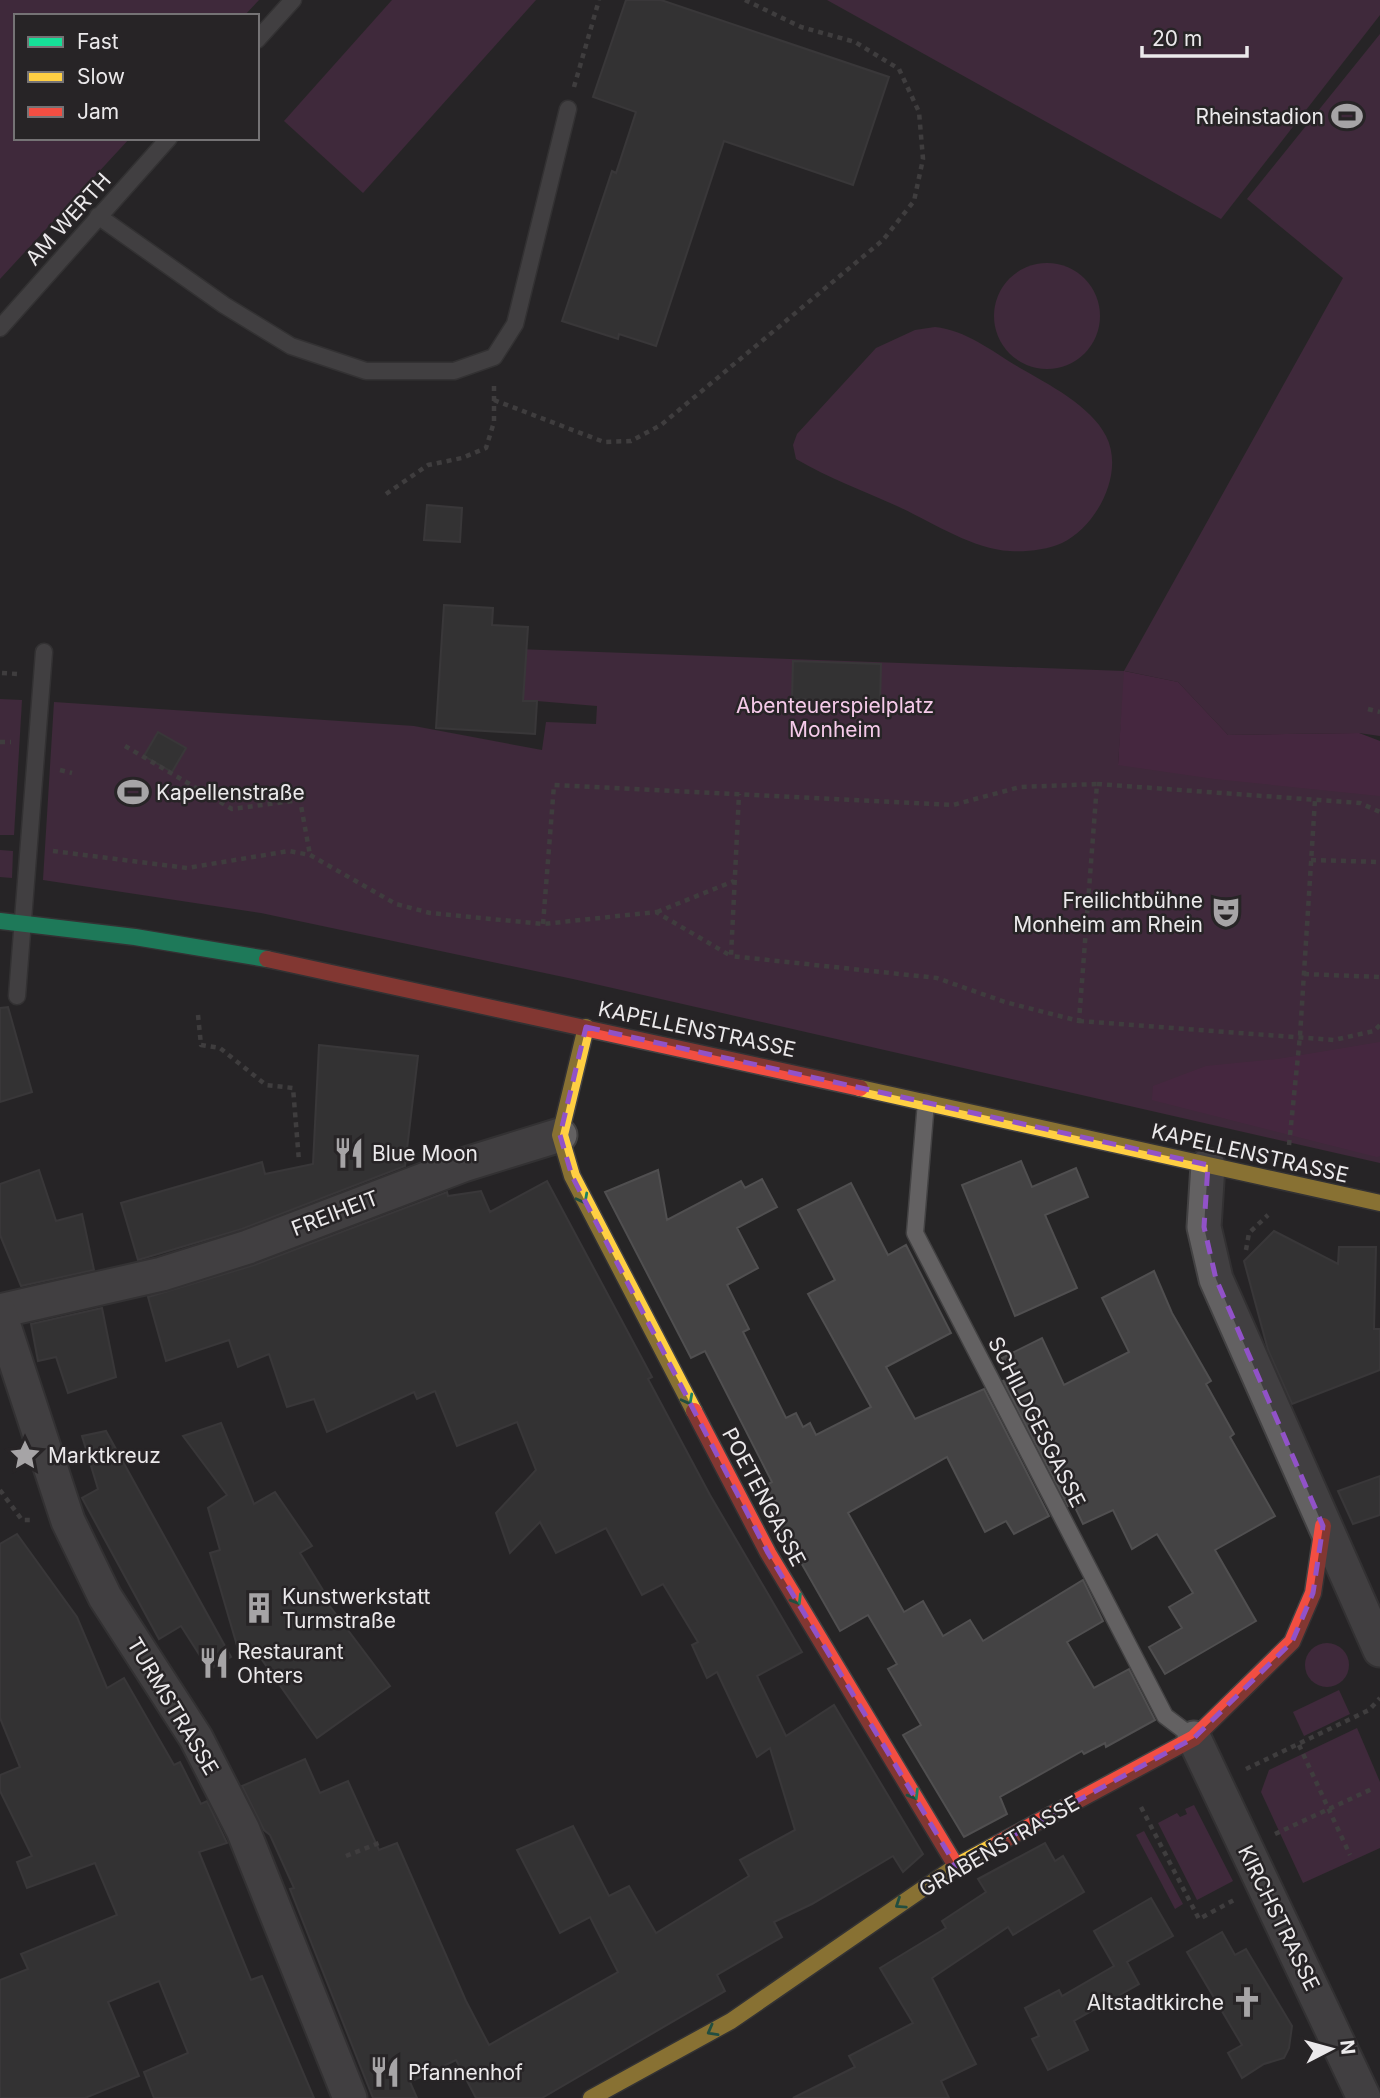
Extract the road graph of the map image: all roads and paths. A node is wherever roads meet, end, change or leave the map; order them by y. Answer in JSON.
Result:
{"nodes":[{"id":1,"x":293,"y":0,"type":"edge"},
{"id":2,"x":599,"y":0,"type":"edge"},
{"id":3,"x":745,"y":0,"type":"edge"},
{"id":4,"x":259,"y":38,"type":"edge"},
{"id":5,"x":568,"y":109,"type":"joint"},
{"id":6,"x":167,"y":140,"type":"edge"},
{"id":7,"x":98,"y":216,"type":"junction"},
{"id":8,"x":0,"y":328,"type":"edge"},
{"id":9,"x":494,"y":357,"type":"junction"},
{"id":10,"x":494,"y":400,"type":"junction"},
{"id":11,"x":386,"y":494,"type":"dead end"},
{"id":12,"x":44,"y":652,"type":"dead end"},
{"id":13,"x":1368,"y":709,"type":"dead end"},
{"id":14,"x":1380,"y":712,"type":"edge"},
{"id":15,"x":125,"y":747,"type":"dead end"},
{"id":16,"x":1097,"y":784,"type":"junction"},
{"id":17,"x":739,"y":794,"type":"junction"},
{"id":18,"x":1315,"y":800,"type":"junction"},
{"id":19,"x":1380,"y":812,"type":"edge"},
{"id":20,"x":28,"y":848,"type":"junction"},
{"id":21,"x":310,"y":855,"type":"junction"},
{"id":22,"x":1311,"y":860,"type":"junction"},
{"id":23,"x":1380,"y":862,"type":"edge"},
{"id":24,"x":734,"y":881,"type":"junction"},
{"id":25,"x":656,"y":912,"type":"junction"},
{"id":26,"x":0,"y":921,"type":"edge"},
{"id":27,"x":22,"y":923,"type":"junction"},
{"id":28,"x":543,"y":924,"type":"junction"},
{"id":29,"x":730,"y":956,"type":"junction"},
{"id":30,"x":1304,"y":974,"type":"junction"},
{"id":31,"x":1380,"y":978,"type":"edge"},
{"id":32,"x":17,"y":996,"type":"dead end"},
{"id":33,"x":198,"y":1014,"type":"dead end"},
{"id":34,"x":1079,"y":1021,"type":"junction"},
{"id":35,"x":1380,"y":1025,"type":"edge"},
{"id":36,"x":586,"y":1027,"type":"junction"},
{"id":37,"x":1300,"y":1036,"type":"junction"},
{"id":38,"x":926,"y":1101,"type":"junction"},
{"id":39,"x":560,"y":1135,"type":"junction"},
{"id":40,"x":299,"y":1161,"type":"dead end"},
{"id":41,"x":1209,"y":1165,"type":"junction"},
{"id":42,"x":1285,"y":1182,"type":"junction"},
{"id":43,"x":1380,"y":1203,"type":"edge"},
{"id":44,"x":1276,"y":1208,"type":"dead end"},
{"id":45,"x":1245,"y":1253,"type":"dead end"},
{"id":46,"x":0,"y":1313,"type":"edge"},
{"id":47,"x":1323,"y":1526,"type":"junction"},
{"id":48,"x":1380,"y":1650,"type":"edge"},
{"id":49,"x":1380,"y":1698,"type":"edge"},
{"id":50,"x":1194,"y":1738,"type":"junction"},
{"id":51,"x":1299,"y":1745,"type":"junction"},
{"id":52,"x":1237,"y":1761,"type":"dead end"},
{"id":53,"x":1242,"y":1771,"type":"junction"},
{"id":54,"x":1124,"y":1775,"type":"junction"},
{"id":55,"x":1247,"y":1782,"type":"dead end"},
{"id":56,"x":1374,"y":1788,"type":"dead end"},
{"id":57,"x":1329,"y":1808,"type":"junction"},
{"id":58,"x":1267,"y":1825,"type":"dead end"},
{"id":59,"x":1272,"y":1836,"type":"junction"},
{"id":60,"x":379,"y":1843,"type":"dead end"},
{"id":61,"x":1277,"y":1847,"type":"dead end"},
{"id":62,"x":1350,"y":1855,"type":"dead end"},
{"id":63,"x":346,"y":1856,"type":"dead end"},
{"id":64,"x":956,"y":1866,"type":"junction"},
{"id":65,"x":1232,"y":1901,"type":"dead end"},
{"id":66,"x":350,"y":2098,"type":"edge"},
{"id":67,"x":591,"y":2098,"type":"edge"},
{"id":68,"x":1364,"y":2098,"type":"edge"}],
"edges":[{"from":1,"to":4,"type":"lane"},
{"from":2,"to":5,"type":"path"},
{"from":3,"to":10,"type":"path"},
{"from":5,"to":9,"type":"lane"},
{"from":6,"to":7,"type":"lane","name":"AM WERTH"},
{"from":7,"to":8,"type":"lane","name":"AM WERTH"},
{"from":7,"to":9,"type":"lane"},
{"from":9,"to":10,"type":"path"},
{"from":10,"to":11,"type":"path"},
{"from":12,"to":20,"type":"lane"},
{"from":13,"to":14,"type":"path"},
{"from":15,"to":21,"type":"path"},
{"from":16,"to":17,"type":"path"},
{"from":16,"to":18,"type":"path"},
{"from":16,"to":34,"type":"path"},
{"from":17,"to":24,"type":"path"},
{"from":17,"to":28,"type":"path"},
{"from":18,"to":19,"type":"path"},
{"from":18,"to":22,"type":"path"},
{"from":20,"to":21,"type":"path"},
{"from":20,"to":27,"type":"lane"},
{"from":21,"to":28,"type":"path"},
{"from":22,"to":23,"type":"path"},
{"from":22,"to":30,"type":"path"},
{"from":24,"to":25,"type":"path"},
{"from":24,"to":29,"type":"path"},
{"from":25,"to":28,"type":"path"},
{"from":25,"to":29,"type":"path"},
{"from":26,"to":27,"type":"street","name":"KAPELLENSTRASSE"},
{"from":27,"to":32,"type":"lane"},
{"from":27,"to":36,"type":"street","name":"KAPELLENSTRASSE"},
{"from":29,"to":34,"type":"path"},
{"from":30,"to":31,"type":"path"},
{"from":30,"to":37,"type":"path"},
{"from":33,"to":40,"type":"path"},
{"from":34,"to":37,"type":"path"},
{"from":35,"to":37,"type":"path"},
{"from":36,"to":38,"type":"street","name":"KAPELLENSTRASSE"},
{"from":36,"to":39,"type":"street"},
{"from":37,"to":42,"type":"path"},
{"from":38,"to":41,"type":"street","name":"KAPELLENSTRASSE"},
{"from":38,"to":50,"type":"lane","name":"SCHILDGESGASSE"},
{"from":39,"to":46,"type":"street","name":"FREIHEIT"},
{"from":39,"to":64,"type":"street","name":"POETENGASSE","one_way":true},
{"from":41,"to":42,"type":"street","name":"KAPELLENSTRASSE"},
{"from":41,"to":47,"type":"street"},
{"from":42,"to":43,"type":"street","name":"KAPELLENSTRASSE"},
{"from":44,"to":45,"type":"path"},
{"from":46,"to":66,"type":"street","name":"TURMSTRASSE"},
{"from":47,"to":48,"type":"street"},
{"from":47,"to":50,"type":"street","name":"GRABENSTRASSE"},
{"from":49,"to":51,"type":"path"},
{"from":50,"to":54,"type":"street","name":"GRABENSTRASSE"},
{"from":50,"to":68,"type":"street","name":"KIRCHSTRASSE"},
{"from":51,"to":53,"type":"path"},
{"from":51,"to":57,"type":"path"},
{"from":52,"to":53,"type":"path"},
{"from":53,"to":55,"type":"path"},
{"from":54,"to":64,"type":"street","name":"GRABENSTRASSE"},
{"from":54,"to":65,"type":"path"},
{"from":56,"to":57,"type":"path"},
{"from":57,"to":59,"type":"path"},
{"from":57,"to":62,"type":"path"},
{"from":58,"to":59,"type":"path"},
{"from":59,"to":61,"type":"path"},
{"from":60,"to":63,"type":"path"},
{"from":64,"to":67,"type":"street","name":"GRABENSTRASSE","one_way":true}]}
